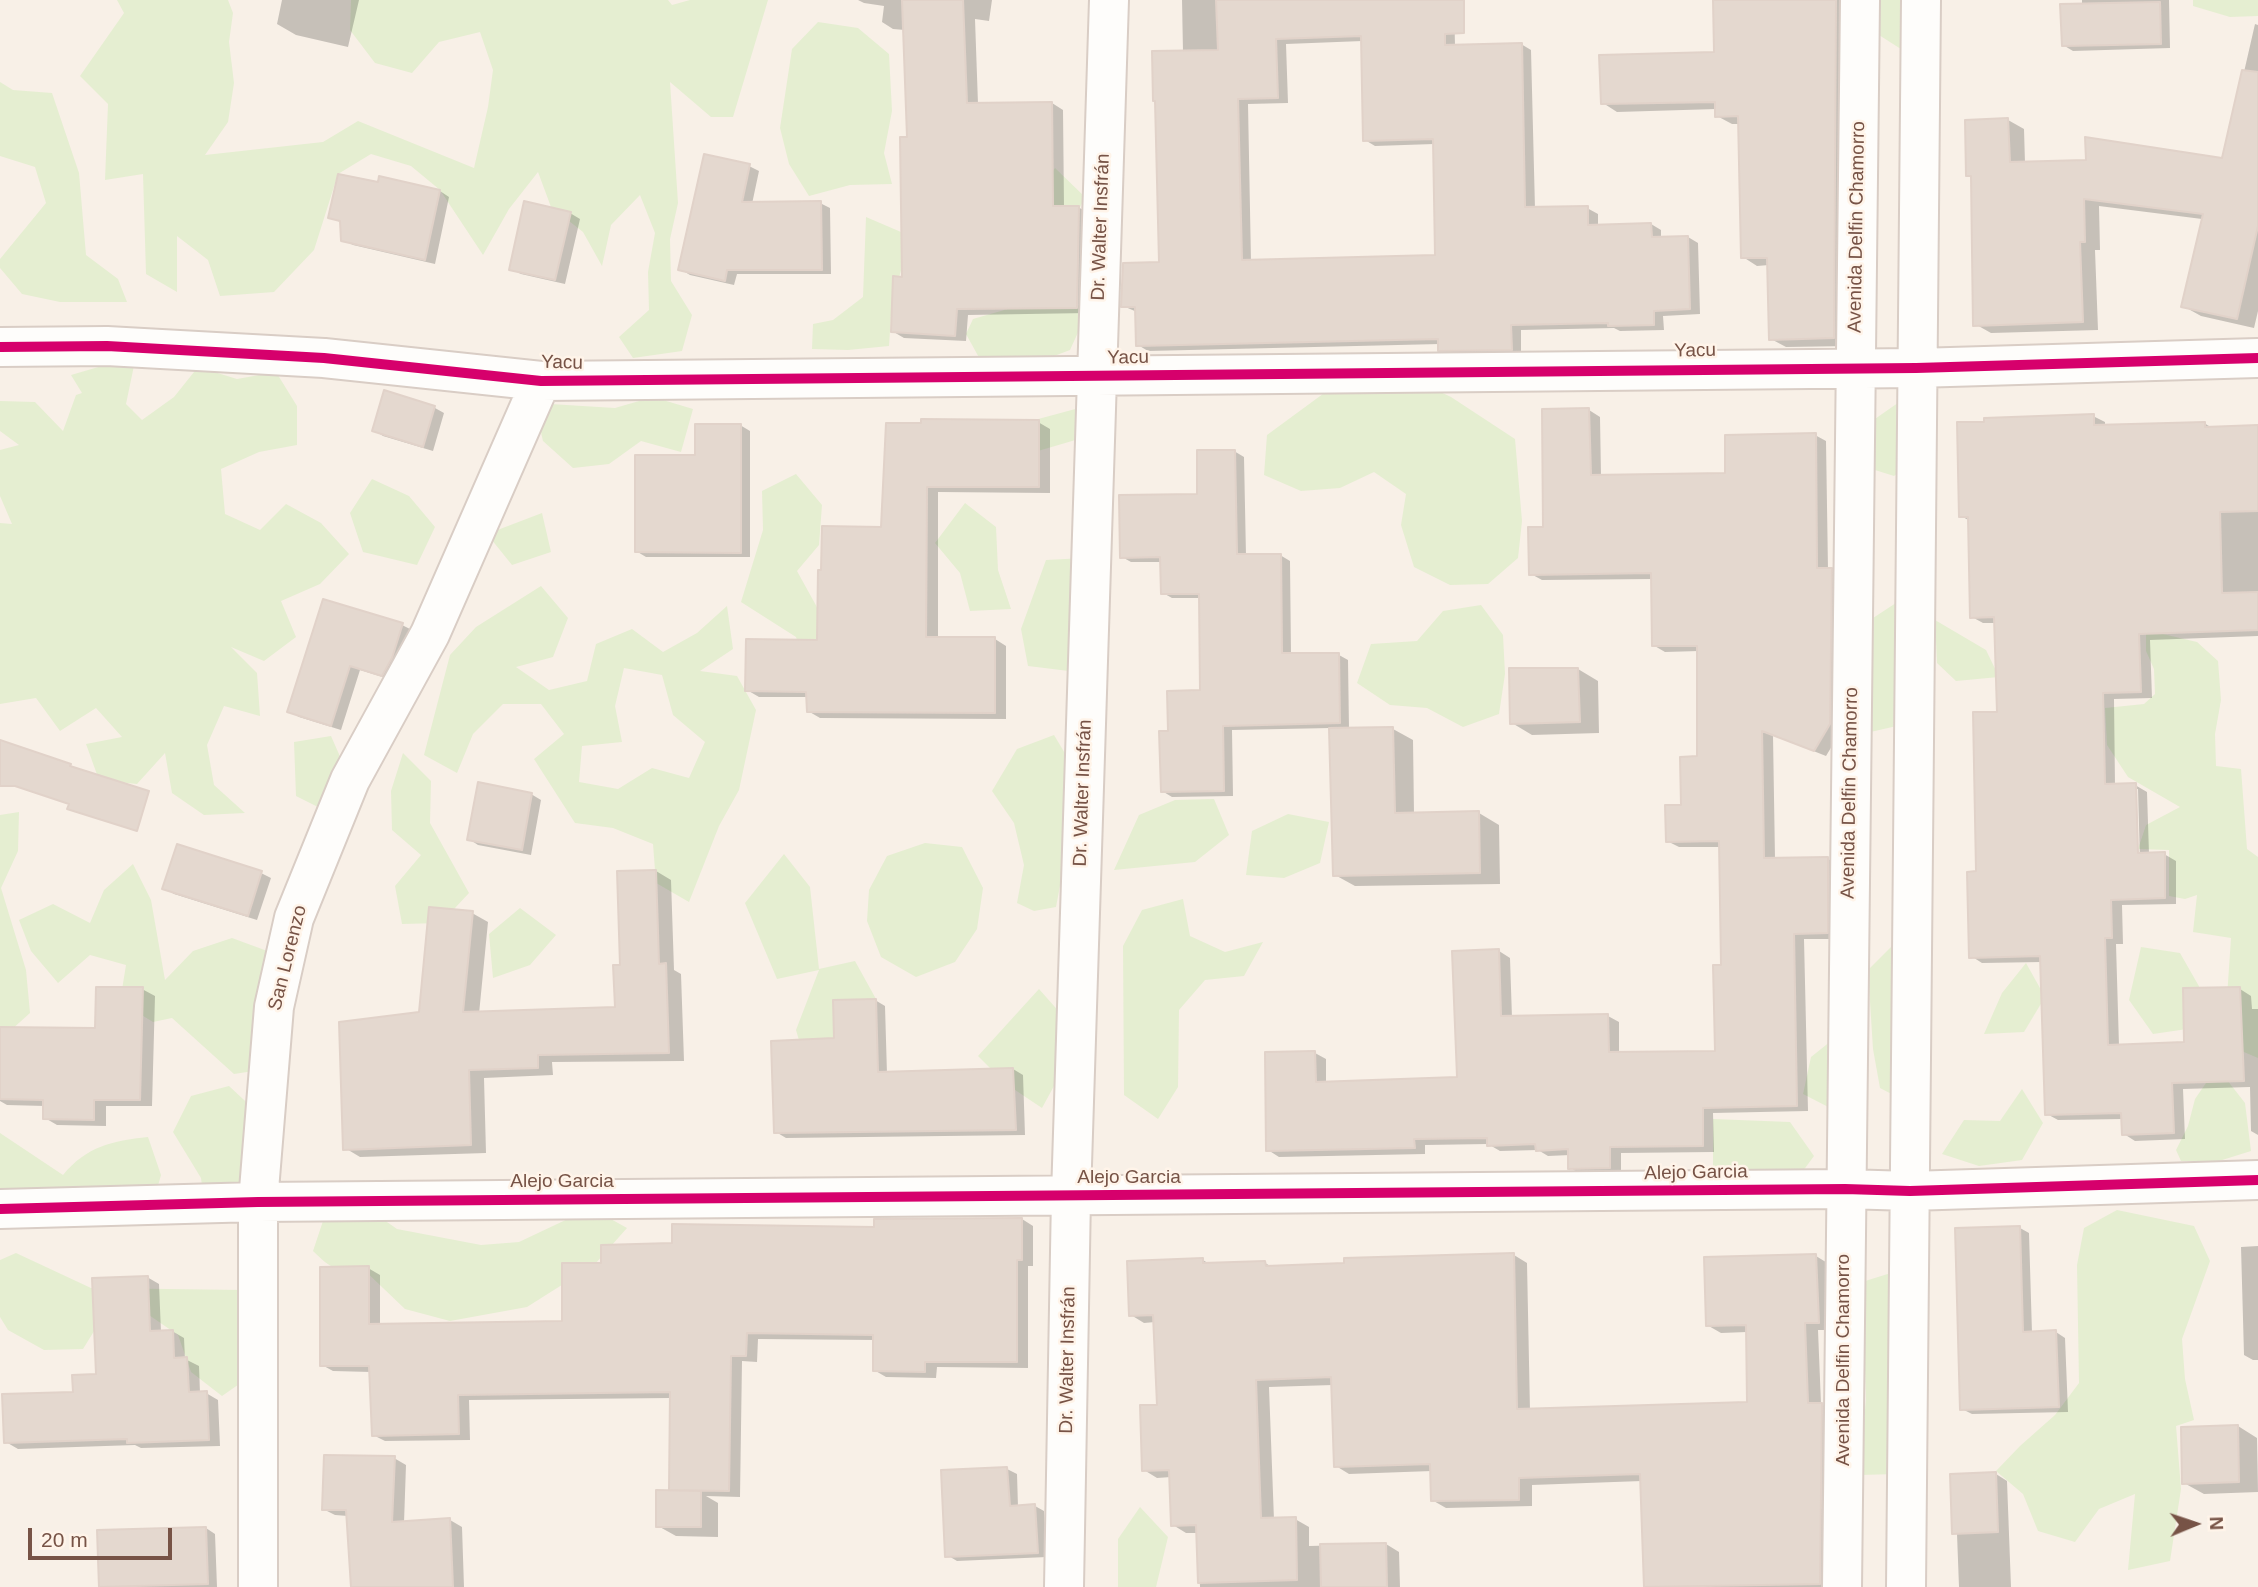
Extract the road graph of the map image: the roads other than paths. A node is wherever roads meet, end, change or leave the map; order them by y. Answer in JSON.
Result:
{"nodes":[{"id":1,"x":1108,"y":0,"type":"edge"},
{"id":2,"x":1860,"y":0,"type":"edge"},
{"id":3,"x":1921,"y":0,"type":"edge"},
{"id":4,"x":0,"y":347,"type":"edge"},
{"id":5,"x":2258,"y":358,"type":"edge"},
{"id":6,"x":1856,"y":367,"type":"junction"},
{"id":7,"x":1916,"y":368,"type":"junction"},
{"id":8,"x":1096,"y":376,"type":"junction"},
{"id":9,"x":541,"y":381,"type":"junction"},
{"id":10,"x":2258,"y":1180,"type":"edge"},
{"id":11,"x":1845,"y":1189,"type":"junction"},
{"id":12,"x":1910,"y":1191,"type":"junction"},
{"id":13,"x":1071,"y":1196,"type":"junction"},
{"id":14,"x":258,"y":1202,"type":"junction"},
{"id":15,"x":0,"y":1209,"type":"edge"},
{"id":16,"x":258,"y":1587,"type":"edge"},
{"id":17,"x":1064,"y":1587,"type":"edge"},
{"id":18,"x":1842,"y":1587,"type":"edge"},
{"id":19,"x":1906,"y":1587,"type":"edge"}],
"edges":[{"from":1,"to":8,"type":"street","name":"Dr. Walter Insfrán"},
{"from":2,"to":6,"type":"street","name":"Avenida Delfin Chamorro"},
{"from":3,"to":7,"type":"street"},
{"from":4,"to":9,"type":"street","name":"Yacu"},
{"from":5,"to":7,"type":"street","name":"Yacu"},
{"from":6,"to":7,"type":"street","name":"Yacu"},
{"from":6,"to":8,"type":"street","name":"Yacu"},
{"from":6,"to":11,"type":"street","name":"Avenida Delfin Chamorro"},
{"from":7,"to":12,"type":"street"},
{"from":8,"to":9,"type":"street","name":"Yacu"},
{"from":8,"to":13,"type":"street","name":"Dr. Walter Insfrán"},
{"from":9,"to":14,"type":"street","name":"San Lorenzo"},
{"from":10,"to":12,"type":"street","name":"Alejo Garcia"},
{"from":11,"to":12,"type":"street","name":"Alejo Garcia"},
{"from":11,"to":13,"type":"street","name":"Alejo Garcia"},
{"from":11,"to":18,"type":"street","name":"Avenida Delfin Chamorro"},
{"from":12,"to":19,"type":"street"},
{"from":13,"to":14,"type":"street","name":"Alejo Garcia"},
{"from":13,"to":17,"type":"street","name":"Dr. Walter Insfrán"},
{"from":14,"to":15,"type":"street","name":"Alejo Garcia"},
{"from":14,"to":16,"type":"street","name":"San Lorenzo"}]}
